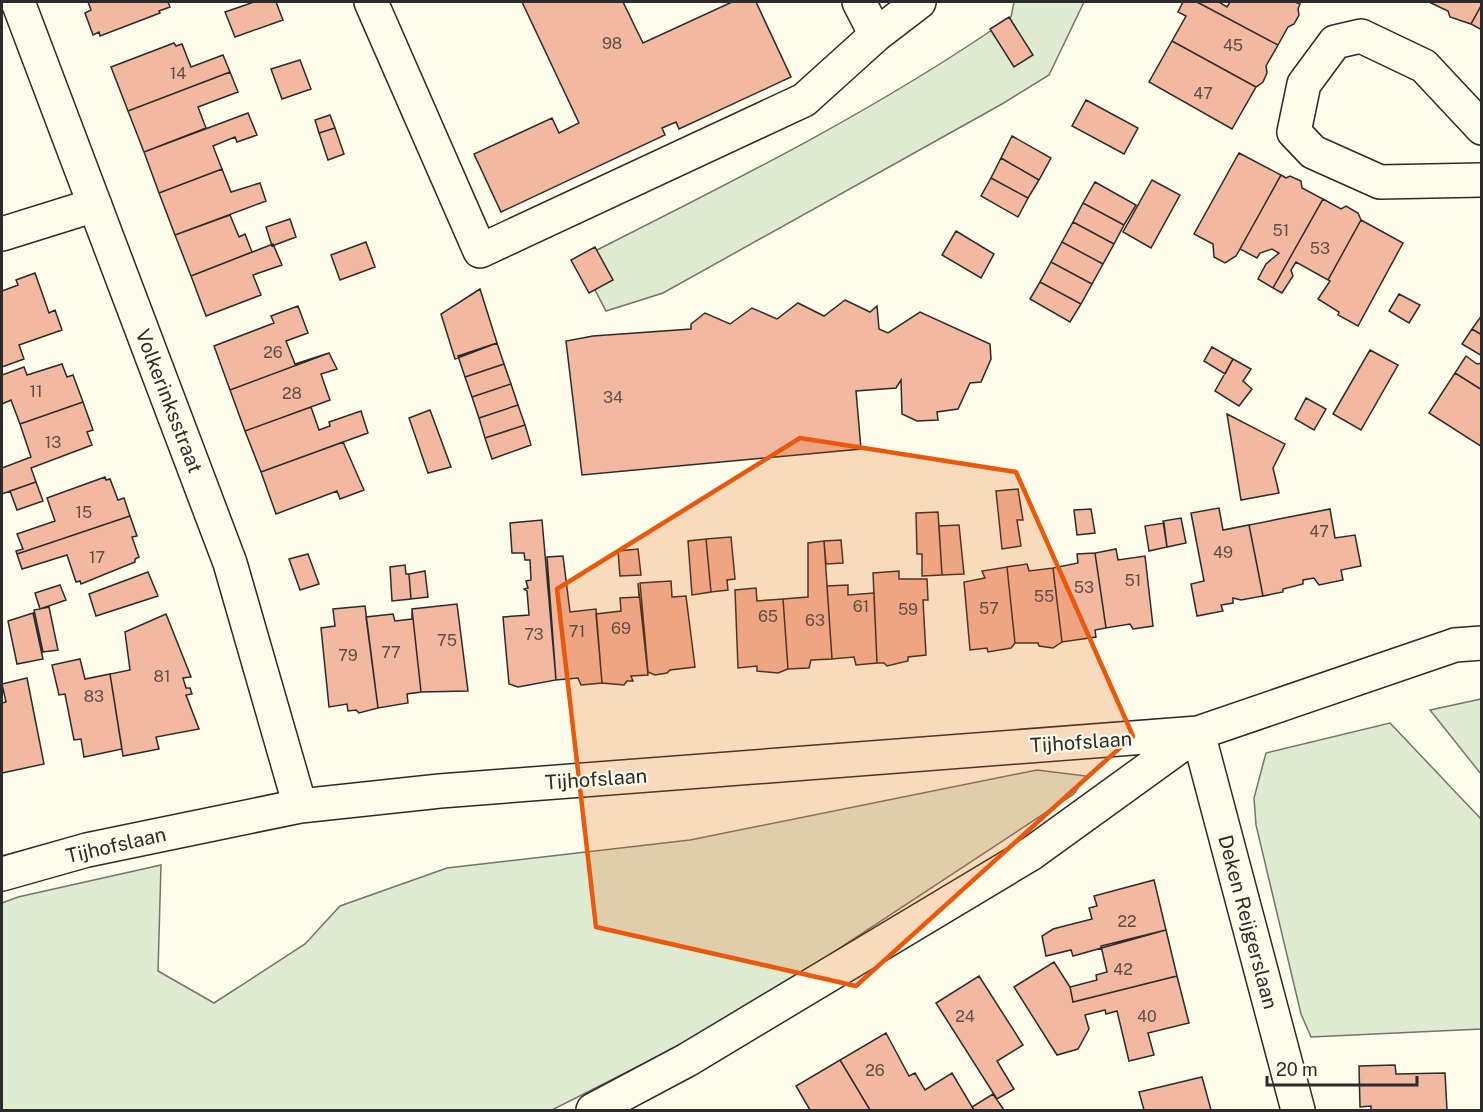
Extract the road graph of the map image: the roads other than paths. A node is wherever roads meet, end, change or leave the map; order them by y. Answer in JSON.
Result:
{"nodes":[{"id":1,"x":18,"y":2,"type":"edge"},
{"id":2,"x":371,"y":2,"type":"edge"},
{"id":3,"x":860,"y":2,"type":"edge"},
{"id":4,"x":919,"y":2,"type":"edge"},
{"id":5,"x":876,"y":35,"type":"junction"},
{"id":6,"x":1482,"y":128,"type":"edge"},
{"id":7,"x":1482,"y":180,"type":"edge"},
{"id":8,"x":95,"y":205,"type":"junction"},
{"id":9,"x":2,"y":234,"type":"edge"},
{"id":10,"x":1482,"y":620,"type":"edge"},
{"id":11,"x":1468,"y":644,"type":"edge"},
{"id":12,"x":1198,"y":733,"type":"junction"},
{"id":13,"x":300,"y":806,"type":"junction"},
{"id":14,"x":2,"y":874,"type":"edge"},
{"id":15,"x":593,"y":1110,"type":"edge"},
{"id":16,"x":1298,"y":1110,"type":"edge"}],
"edges":[{"from":1,"to":8,"type":"street","name":"Volkerinksstraat"},
{"from":2,"to":5,"type":"street"},
{"from":3,"to":5,"type":"street"},
{"from":4,"to":5,"type":"street"},
{"from":6,"to":7,"type":"street"},
{"from":8,"to":9,"type":"street"},
{"from":8,"to":13,"type":"street","name":"Volkerinksstraat"},
{"from":10,"to":11,"type":"street"},
{"from":11,"to":12,"type":"street","name":"Tijhofslaan"},
{"from":12,"to":13,"type":"street","name":"Tijhofslaan"},
{"from":12,"to":15,"type":"street","name":"Tijhofslaan"},
{"from":12,"to":16,"type":"street","name":"Deken Reijgerslaan"},
{"from":13,"to":14,"type":"street","name":"Tijhofslaan"}]}
